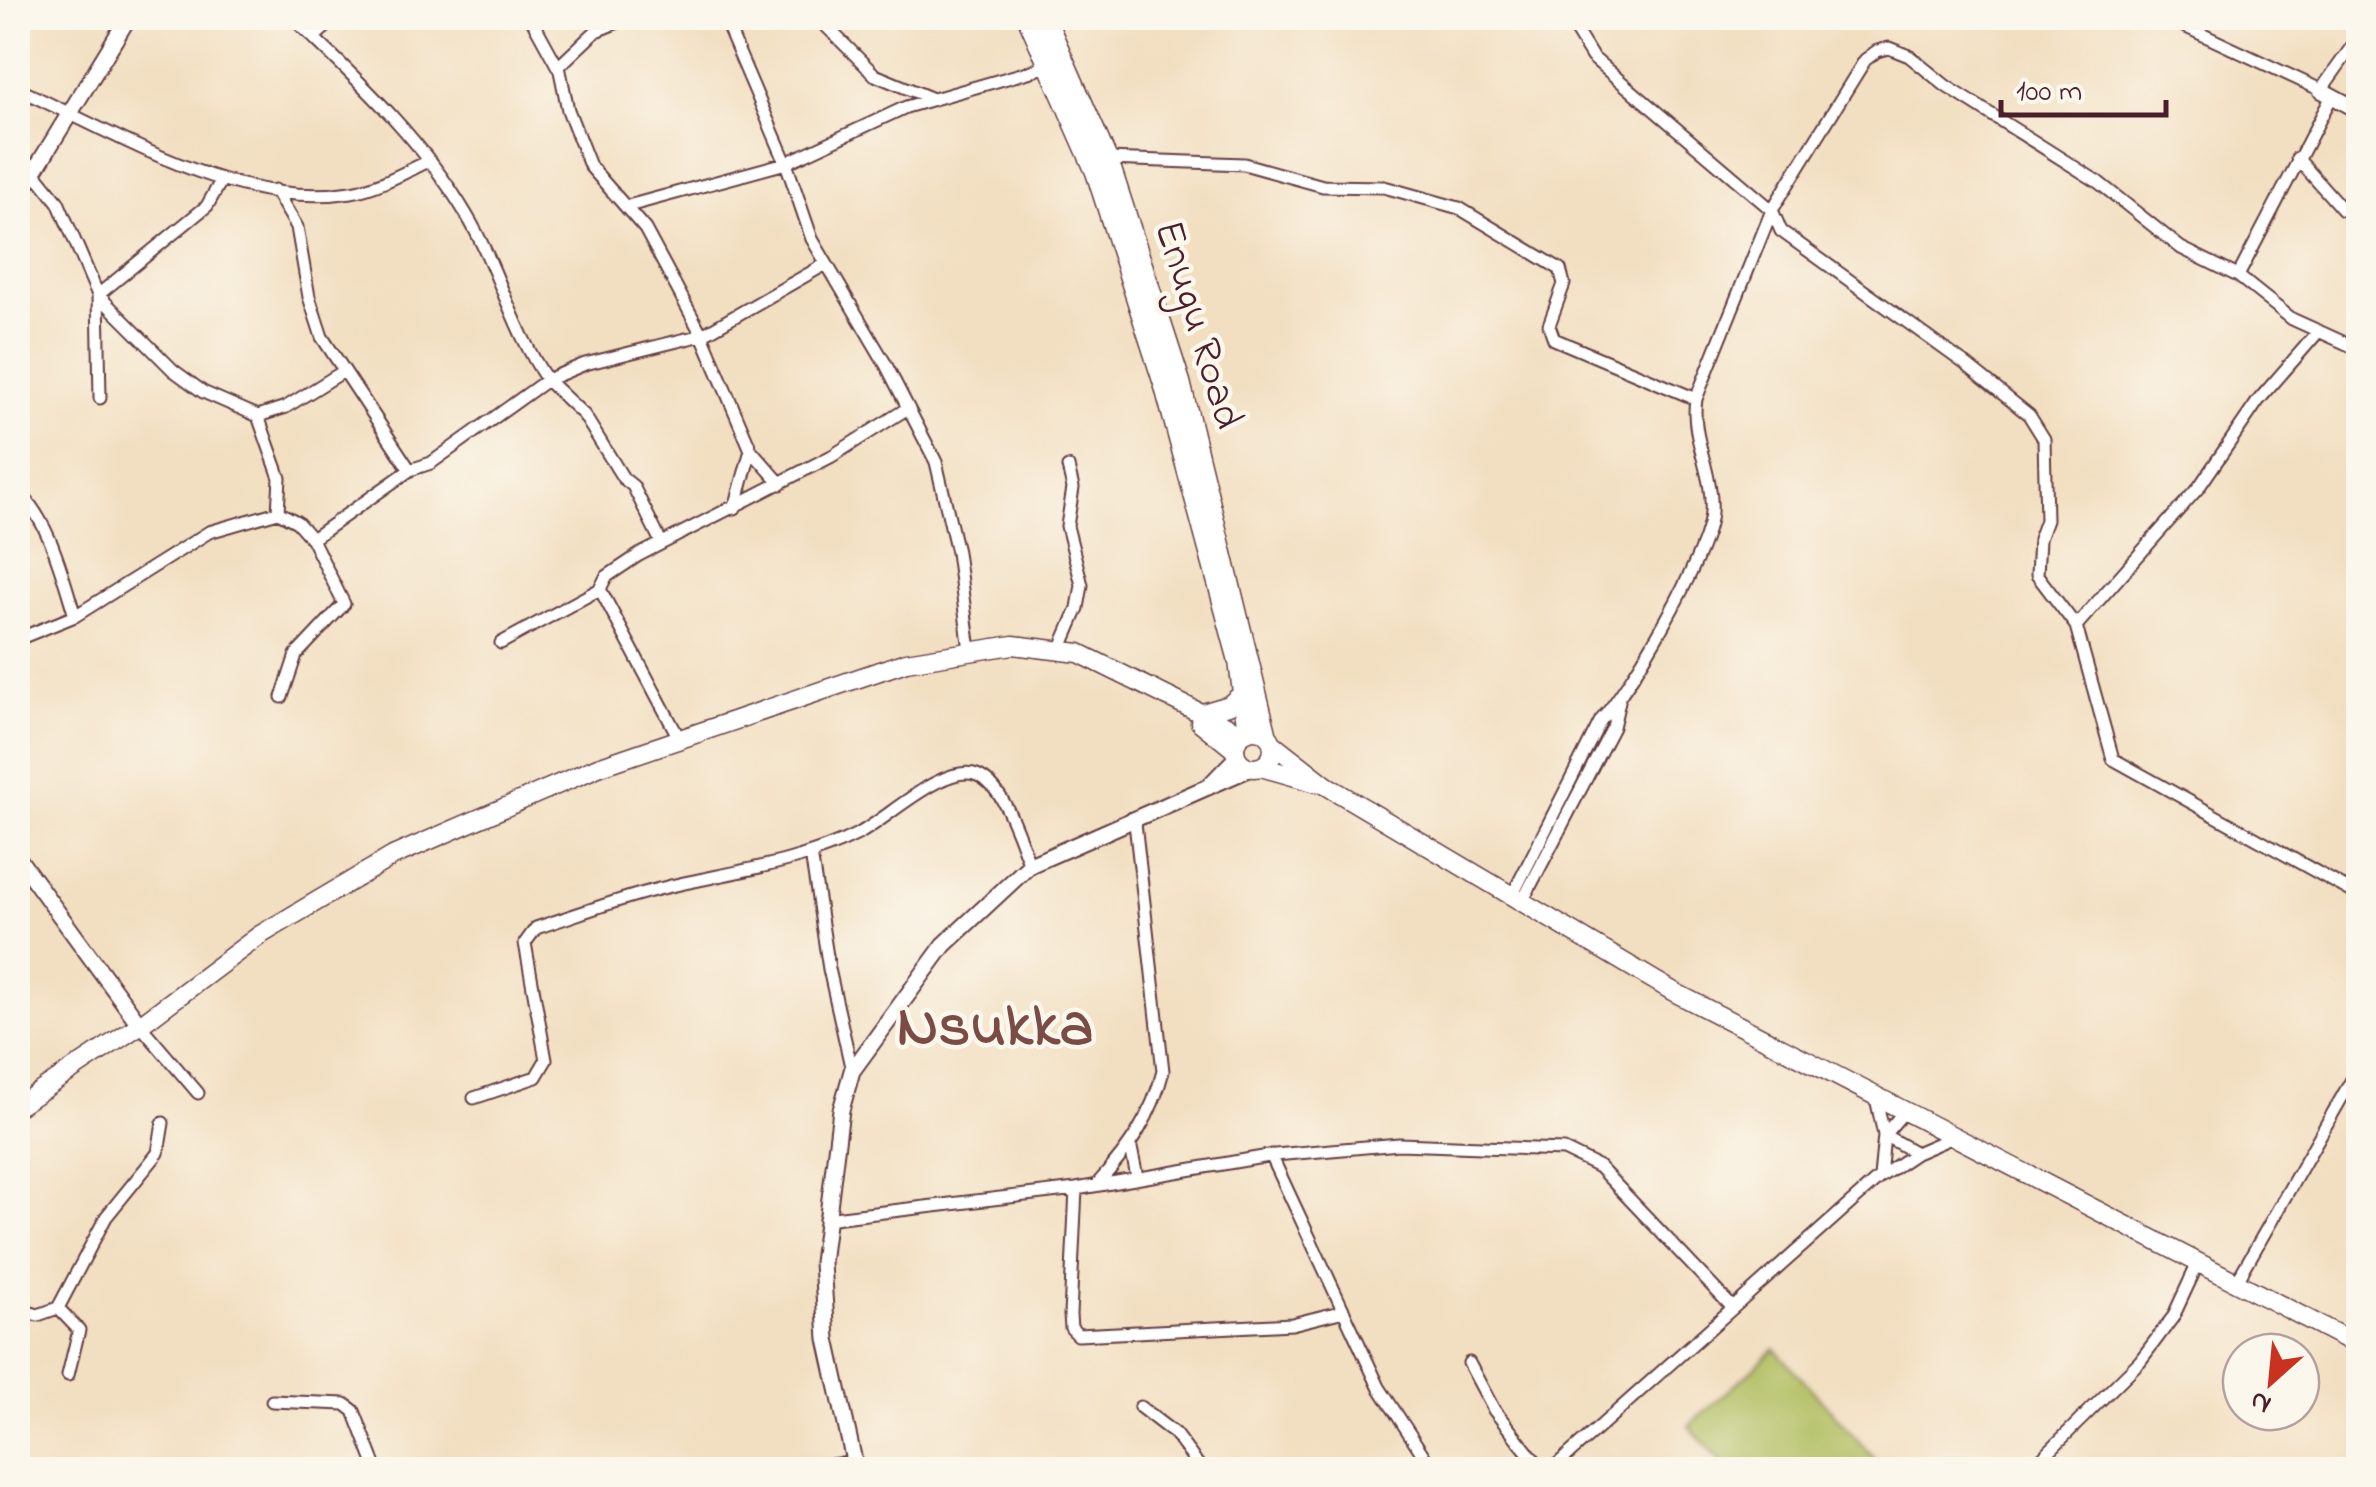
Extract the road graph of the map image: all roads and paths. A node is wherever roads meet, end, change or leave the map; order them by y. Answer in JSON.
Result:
{"nodes":[{"id":1,"x":128,"y":18,"type":"edge"},
{"id":2,"x":293,"y":18,"type":"edge"},
{"id":3,"x":336,"y":18,"type":"edge"},
{"id":4,"x":531,"y":18,"type":"edge"},
{"id":5,"x":628,"y":18,"type":"edge"},
{"id":6,"x":724,"y":18,"type":"edge"},
{"id":7,"x":818,"y":18,"type":"edge"},
{"id":8,"x":1027,"y":18,"type":"edge"},
{"id":9,"x":1046,"y":18,"type":"edge"},
{"id":10,"x":1568,"y":18,"type":"edge"},
{"id":11,"x":2167,"y":18,"type":"edge"},
{"id":12,"x":314,"y":37,"type":"junction"},
{"id":13,"x":2358,"y":38,"type":"edge"},
{"id":14,"x":1048,"y":66,"type":"junction"},
{"id":15,"x":558,"y":67,"type":"junction"},
{"id":16,"x":18,"y":89,"type":"edge"},
{"id":17,"x":2327,"y":93,"type":"junction"},
{"id":18,"x":933,"y":99,"type":"junction"},
{"id":19,"x":2358,"y":110,"type":"edge"},
{"id":20,"x":70,"y":112,"type":"junction"},
{"id":21,"x":2297,"y":158,"type":"junction"},
{"id":22,"x":1108,"y":159,"type":"junction"},
{"id":23,"x":429,"y":160,"type":"junction"},
{"id":24,"x":786,"y":164,"type":"junction"},
{"id":25,"x":221,"y":181,"type":"junction"},
{"id":26,"x":23,"y":184,"type":"edge"},
{"id":27,"x":274,"y":190,"type":"junction"},
{"id":28,"x":628,"y":206,"type":"junction"},
{"id":29,"x":1772,"y":210,"type":"junction"},
{"id":30,"x":2343,"y":210,"type":"dead end"},
{"id":31,"x":1762,"y":231,"type":"junction"},
{"id":32,"x":1781,"y":231,"type":"junction"},
{"id":33,"x":826,"y":264,"type":"junction"},
{"id":34,"x":2238,"y":276,"type":"junction"},
{"id":35,"x":98,"y":295,"type":"junction"},
{"id":36,"x":2318,"y":332,"type":"junction"},
{"id":37,"x":702,"y":335,"type":"junction"},
{"id":38,"x":2358,"y":348,"type":"edge"},
{"id":39,"x":344,"y":371,"type":"junction"},
{"id":40,"x":548,"y":380,"type":"junction"},
{"id":41,"x":100,"y":398,"type":"dead end"},
{"id":42,"x":1696,"y":399,"type":"junction"},
{"id":43,"x":908,"y":408,"type":"junction"},
{"id":44,"x":258,"y":416,"type":"junction"},
{"id":45,"x":751,"y":450,"type":"junction"},
{"id":46,"x":1068,"y":466,"type":"dead end"},
{"id":47,"x":410,"y":470,"type":"junction"},
{"id":48,"x":781,"y":484,"type":"junction"},
{"id":49,"x":18,"y":490,"type":"edge"},
{"id":50,"x":736,"y":508,"type":"junction"},
{"id":51,"x":278,"y":512,"type":"junction"},
{"id":52,"x":312,"y":539,"type":"junction"},
{"id":53,"x":661,"y":542,"type":"junction"},
{"id":54,"x":600,"y":590,"type":"junction"},
{"id":55,"x":75,"y":616,"type":"junction"},
{"id":56,"x":2076,"y":626,"type":"junction"},
{"id":57,"x":18,"y":638,"type":"edge"},
{"id":58,"x":501,"y":643,"type":"dead end"},
{"id":59,"x":970,"y":650,"type":"junction"},
{"id":60,"x":1060,"y":650,"type":"junction"},
{"id":61,"x":1242,"y":694,"type":"junction"},
{"id":62,"x":282,"y":698,"type":"dead end"},
{"id":63,"x":1180,"y":706,"type":"junction"},
{"id":64,"x":1200,"y":714,"type":"junction"},
{"id":65,"x":679,"y":738,"type":"junction"},
{"id":66,"x":1270,"y":740,"type":"junction"},
{"id":67,"x":1246,"y":751,"type":"junction"},
{"id":68,"x":1327,"y":786,"type":"junction"},
{"id":69,"x":1134,"y":823,"type":"junction"},
{"id":70,"x":811,"y":854,"type":"junction"},
{"id":71,"x":18,"y":858,"type":"edge"},
{"id":72,"x":1030,"y":865,"type":"junction"},
{"id":73,"x":2358,"y":895,"type":"edge"},
{"id":74,"x":1517,"y":899,"type":"junction"},
{"id":75,"x":140,"y":1024,"type":"junction"},
{"id":76,"x":2358,"y":1069,"type":"edge"},
{"id":77,"x":852,"y":1070,"type":"junction"},
{"id":78,"x":198,"y":1093,"type":"dead end"},
{"id":79,"x":474,"y":1098,"type":"dead end"},
{"id":80,"x":1876,"y":1098,"type":"junction"},
{"id":81,"x":18,"y":1106,"type":"edge"},
{"id":82,"x":1903,"y":1113,"type":"junction"},
{"id":83,"x":164,"y":1123,"type":"dead end"},
{"id":84,"x":1926,"y":1125,"type":"junction"},
{"id":85,"x":1884,"y":1135,"type":"junction"},
{"id":86,"x":1953,"y":1138,"type":"junction"},
{"id":87,"x":1131,"y":1148,"type":"junction"},
{"id":88,"x":1916,"y":1153,"type":"junction"},
{"id":89,"x":1271,"y":1155,"type":"junction"},
{"id":90,"x":1138,"y":1177,"type":"junction"},
{"id":91,"x":1880,"y":1177,"type":"junction"},
{"id":92,"x":1098,"y":1183,"type":"junction"},
{"id":93,"x":1076,"y":1189,"type":"junction"},
{"id":94,"x":825,"y":1218,"type":"junction"},
{"id":95,"x":2199,"y":1261,"type":"junction"},
{"id":96,"x":2237,"y":1281,"type":"junction"},
{"id":97,"x":1732,"y":1307,"type":"junction"},
{"id":98,"x":58,"y":1308,"type":"junction"},
{"id":99,"x":18,"y":1309,"type":"edge"},
{"id":100,"x":1344,"y":1311,"type":"junction"},
{"id":101,"x":2358,"y":1345,"type":"edge"},
{"id":102,"x":1469,"y":1362,"type":"dead end"},
{"id":103,"x":68,"y":1375,"type":"dead end"},
{"id":104,"x":272,"y":1401,"type":"dead end"},
{"id":105,"x":1140,"y":1407,"type":"dead end"},
{"id":106,"x":856,"y":1466,"type":"edge"},
{"id":107,"x":377,"y":1470,"type":"edge"},
{"id":108,"x":786,"y":1470,"type":"edge"},
{"id":109,"x":1202,"y":1470,"type":"edge"},
{"id":110,"x":1433,"y":1470,"type":"edge"},
{"id":111,"x":1542,"y":1470,"type":"edge"},
{"id":112,"x":1551,"y":1470,"type":"edge"},
{"id":113,"x":2030,"y":1470,"type":"edge"}],
"edges":[{"from":1,"to":20,"type":"street"},
{"from":2,"to":12,"type":"street"},
{"from":3,"to":12,"type":"street"},
{"from":4,"to":15,"type":"street"},
{"from":5,"to":15,"type":"street"},
{"from":6,"to":24,"type":"street"},
{"from":7,"to":18,"type":"street"},
{"from":8,"to":14,"type":"main road"},
{"from":9,"to":22,"type":"main road","name":"Enugu Road"},
{"from":10,"to":29,"type":"street"},
{"from":11,"to":17,"type":"street"},
{"from":12,"to":23,"type":"street"},
{"from":13,"to":17,"type":"street"},
{"from":14,"to":18,"type":"street"},
{"from":14,"to":61,"type":"main road"},
{"from":15,"to":28,"type":"street"},
{"from":16,"to":20,"type":"street"},
{"from":17,"to":19,"type":"street"},
{"from":17,"to":21,"type":"street"},
{"from":18,"to":24,"type":"street"},
{"from":20,"to":25,"type":"street"},
{"from":20,"to":26,"type":"street"},
{"from":21,"to":30,"type":"street"},
{"from":21,"to":34,"type":"street"},
{"from":22,"to":42,"type":"street"},
{"from":22,"to":66,"type":"main road","name":"Enugu Road"},
{"from":23,"to":27,"type":"street"},
{"from":23,"to":40,"type":"street"},
{"from":24,"to":28,"type":"street"},
{"from":24,"to":33,"type":"street"},
{"from":25,"to":27,"type":"street"},
{"from":25,"to":35,"type":"street"},
{"from":26,"to":35,"type":"street"},
{"from":27,"to":39,"type":"street"},
{"from":28,"to":37,"type":"street"},
{"from":29,"to":31,"type":"street"},
{"from":29,"to":32,"type":"street"},
{"from":29,"to":34,"type":"street"},
{"from":31,"to":32,"type":"street"},
{"from":31,"to":42,"type":"street"},
{"from":32,"to":56,"type":"street"},
{"from":33,"to":37,"type":"street"},
{"from":33,"to":43,"type":"street"},
{"from":34,"to":36,"type":"street"},
{"from":35,"to":41,"type":"street"},
{"from":35,"to":44,"type":"street"},
{"from":36,"to":38,"type":"street"},
{"from":36,"to":56,"type":"street"},
{"from":37,"to":40,"type":"street"},
{"from":37,"to":45,"type":"street"},
{"from":39,"to":44,"type":"street"},
{"from":39,"to":47,"type":"street"},
{"from":40,"to":47,"type":"street"},
{"from":40,"to":53,"type":"street"},
{"from":42,"to":74,"type":"street"},
{"from":43,"to":48,"type":"street"},
{"from":43,"to":59,"type":"street"},
{"from":44,"to":51,"type":"street"},
{"from":45,"to":48,"type":"street"},
{"from":45,"to":50,"type":"street"},
{"from":46,"to":60,"type":"street"},
{"from":47,"to":52,"type":"street"},
{"from":48,"to":50,"type":"street"},
{"from":49,"to":55,"type":"street"},
{"from":50,"to":53,"type":"street"},
{"from":51,"to":52,"type":"street"},
{"from":51,"to":55,"type":"street"},
{"from":52,"to":62,"type":"street"},
{"from":53,"to":54,"type":"street"},
{"from":54,"to":58,"type":"street"},
{"from":54,"to":65,"type":"street"},
{"from":55,"to":57,"type":"street"},
{"from":56,"to":73,"type":"street"},
{"from":59,"to":60,"type":"main road"},
{"from":59,"to":65,"type":"main road"},
{"from":60,"to":63,"type":"main road"},
{"from":61,"to":64,"type":"main road"},
{"from":61,"to":67,"type":"main road"},
{"from":63,"to":64,"type":"main road"},
{"from":63,"to":67,"type":"main road"},
{"from":64,"to":67,"type":"main road"},
{"from":65,"to":75,"type":"main road"},
{"from":66,"to":67,"type":"main road"},
{"from":66,"to":67,"type":"main road"},
{"from":66,"to":68,"type":"main road"},
{"from":67,"to":68,"type":"main road"},
{"from":67,"to":69,"type":"street"},
{"from":68,"to":74,"type":"main road"},
{"from":69,"to":72,"type":"street"},
{"from":69,"to":87,"type":"street"},
{"from":70,"to":72,"type":"street"},
{"from":70,"to":77,"type":"street"},
{"from":70,"to":79,"type":"street"},
{"from":71,"to":75,"type":"street"},
{"from":72,"to":77,"type":"street"},
{"from":74,"to":80,"type":"main road"},
{"from":75,"to":78,"type":"street"},
{"from":75,"to":81,"type":"main road"},
{"from":76,"to":96,"type":"street"},
{"from":77,"to":94,"type":"street"},
{"from":80,"to":82,"type":"main road"},
{"from":80,"to":85,"type":"street"},
{"from":82,"to":84,"type":"main road"},
{"from":82,"to":85,"type":"street"},
{"from":83,"to":98,"type":"street"},
{"from":84,"to":86,"type":"main road"},
{"from":84,"to":88,"type":"street"},
{"from":85,"to":88,"type":"street"},
{"from":85,"to":91,"type":"street"},
{"from":86,"to":88,"type":"street"},
{"from":86,"to":95,"type":"main road"},
{"from":87,"to":90,"type":"street"},
{"from":87,"to":92,"type":"street"},
{"from":88,"to":91,"type":"street"},
{"from":89,"to":90,"type":"street"},
{"from":89,"to":97,"type":"street"},
{"from":89,"to":100,"type":"street"},
{"from":90,"to":92,"type":"street"},
{"from":91,"to":97,"type":"street"},
{"from":92,"to":93,"type":"street"},
{"from":93,"to":94,"type":"street"},
{"from":93,"to":100,"type":"street"},
{"from":94,"to":106,"type":"street"},
{"from":95,"to":96,"type":"main road"},
{"from":95,"to":113,"type":"street"},
{"from":96,"to":101,"type":"main road"},
{"from":97,"to":112,"type":"street"},
{"from":98,"to":99,"type":"street"},
{"from":98,"to":103,"type":"street"},
{"from":100,"to":110,"type":"street"},
{"from":102,"to":111,"type":"street"},
{"from":104,"to":107,"type":"street"},
{"from":105,"to":109,"type":"street"},
{"from":106,"to":108,"type":"street"}]}
